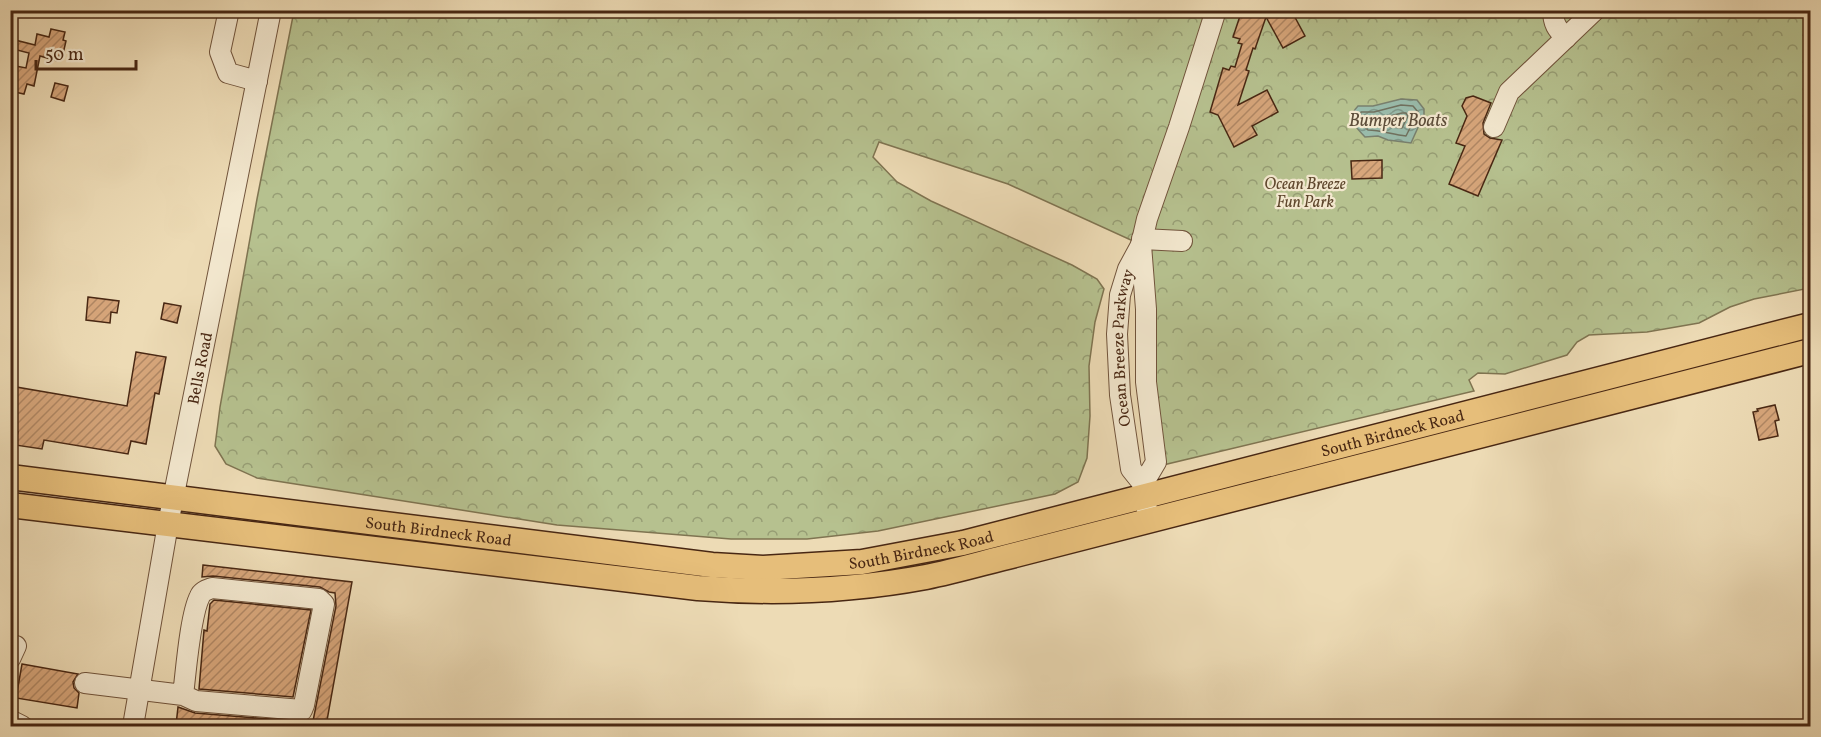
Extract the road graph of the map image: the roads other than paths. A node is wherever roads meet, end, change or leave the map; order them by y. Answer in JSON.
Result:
{"nodes":[{"id":1,"x":229,"y":10,"type":"edge"},
{"id":2,"x":271,"y":10,"type":"edge"},
{"id":3,"x":1216,"y":10,"type":"edge"},
{"id":4,"x":1553,"y":10,"type":"edge"},
{"id":5,"x":1595,"y":10,"type":"edge"},
{"id":6,"x":1566,"y":38,"type":"junction"},
{"id":7,"x":257,"y":81,"type":"junction"},
{"id":8,"x":1494,"y":127,"type":"dead end"},
{"id":9,"x":1182,"y":241,"type":"dead end"},
{"id":10,"x":1142,"y":242,"type":"junction"},
{"id":11,"x":1810,"y":325,"type":"edge"},
{"id":12,"x":1117,"y":334,"type":"junction"},
{"id":13,"x":1146,"y":336,"type":"junction"},
{"id":14,"x":1810,"y":351,"type":"edge"},
{"id":15,"x":10,"y":477,"type":"edge"},
{"id":16,"x":1144,"y":490,"type":"junction"},
{"id":17,"x":174,"y":497,"type":"junction"},
{"id":18,"x":10,"y":505,"type":"edge"},
{"id":19,"x":1149,"y":521,"type":"junction"},
{"id":20,"x":168,"y":524,"type":"junction"},
{"id":21,"x":85,"y":684,"type":"dead end"},
{"id":22,"x":139,"y":690,"type":"junction"},
{"id":23,"x":183,"y":695,"type":"junction"},
{"id":24,"x":10,"y":720,"type":"edge"},
{"id":25,"x":22,"y":726,"type":"edge"},
{"id":26,"x":133,"y":726,"type":"edge"}],
"edges":[{"from":1,"to":7,"type":"street"},
{"from":2,"to":7,"type":"street","name":"Bells Road"},
{"from":3,"to":10,"type":"street","name":"Ocean Breeze Parkway"},
{"from":4,"to":6,"type":"street"},
{"from":5,"to":6,"type":"street"},
{"from":6,"to":8,"type":"street"},
{"from":7,"to":17,"type":"street","name":"Bells Road"},
{"from":9,"to":10,"type":"street"},
{"from":10,"to":12,"type":"street","name":"Ocean Breeze Parkway"},
{"from":10,"to":13,"type":"street","name":"Ocean Breeze Parkway"},
{"from":11,"to":16,"type":"main road","name":"South Birdneck Road"},
{"from":12,"to":13,"type":"street"},
{"from":12,"to":16,"type":"street","name":"Ocean Breeze Parkway"},
{"from":13,"to":16,"type":"street","name":"Ocean Breeze Parkway"},
{"from":14,"to":19,"type":"main road","name":"South Birdneck Road"},
{"from":15,"to":17,"type":"main road","name":"South Birdneck Road"},
{"from":16,"to":17,"type":"main road","name":"South Birdneck Road"},
{"from":16,"to":19,"type":"street","name":"Ocean Breeze Parkway"},
{"from":17,"to":20,"type":"street","name":"Bells Road"},
{"from":18,"to":20,"type":"main road","name":"South Birdneck Road"},
{"from":19,"to":20,"type":"main road","name":"South Birdneck Road"},
{"from":20,"to":22,"type":"street","name":"Bells Road"},
{"from":21,"to":22,"type":"street"},
{"from":22,"to":23,"type":"street"},
{"from":22,"to":26,"type":"street","name":"Bells Road"},
{"from":23,"to":23,"type":"street"},
{"from":24,"to":25,"type":"street"}]}
